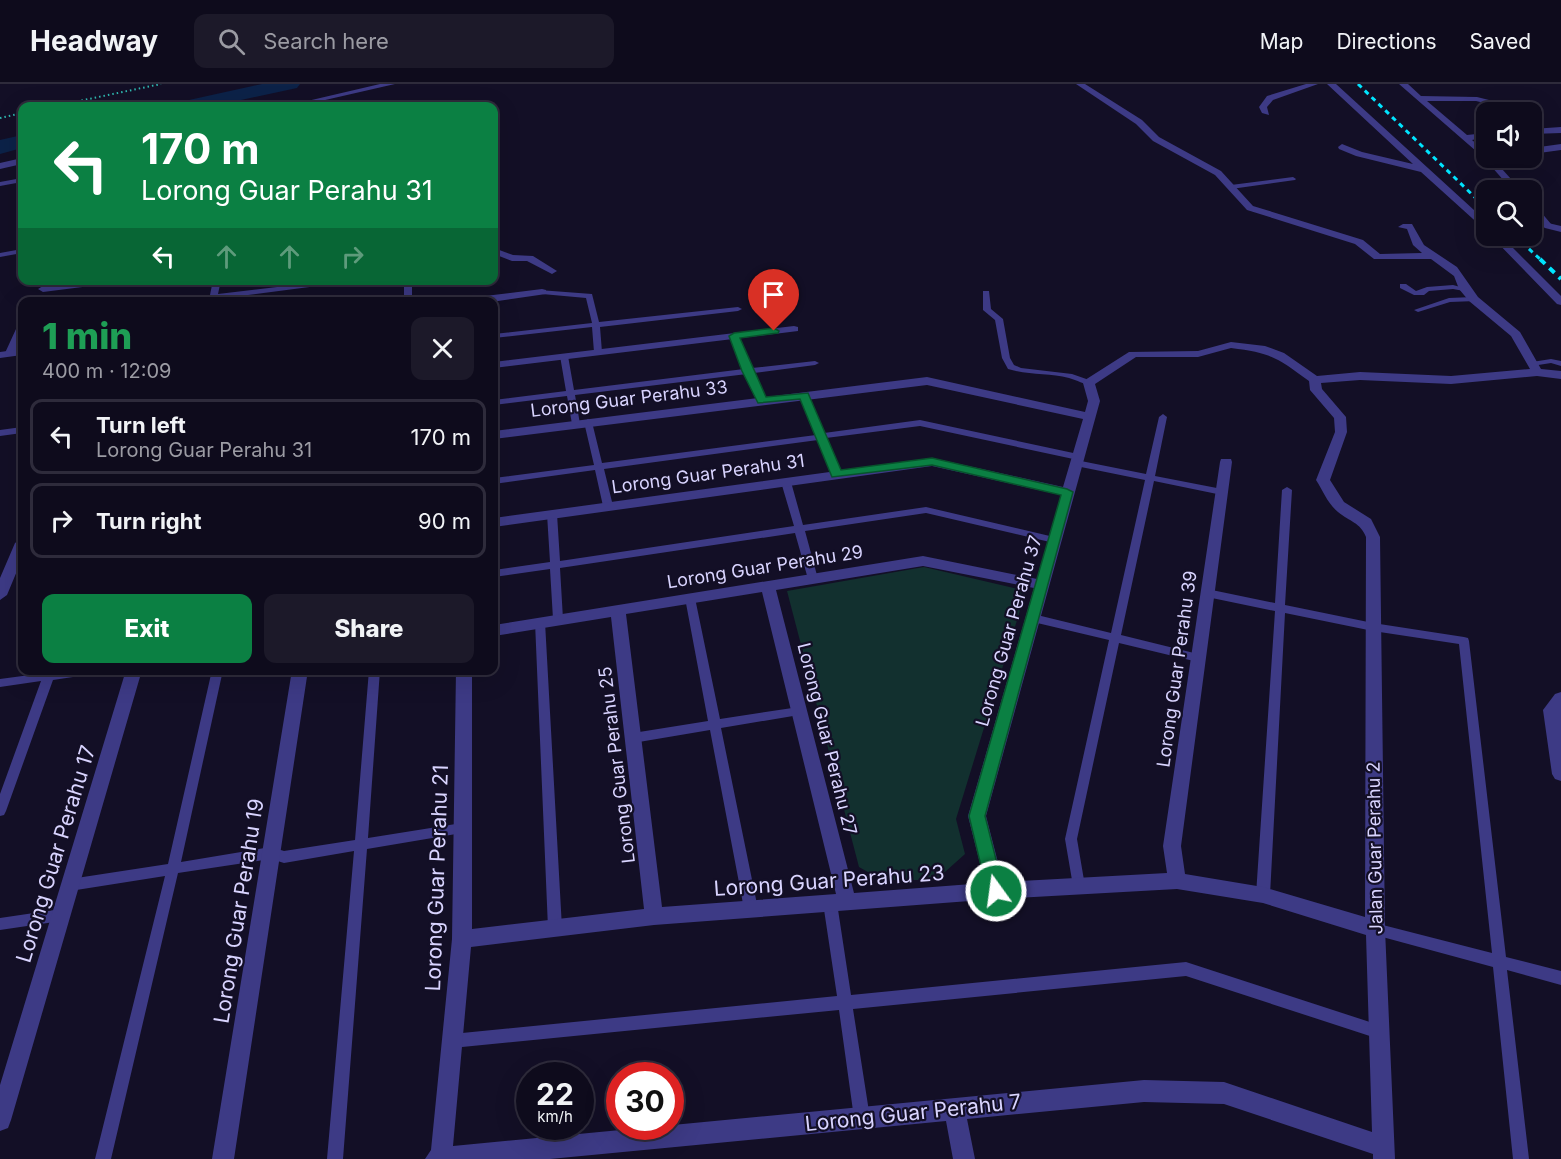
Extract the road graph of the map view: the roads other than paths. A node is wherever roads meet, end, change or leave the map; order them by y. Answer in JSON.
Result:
{"nodes":[{"id":1,"x":391,"y":84,"type":"edge"},
{"id":2,"x":1080,"y":84,"type":"edge"},
{"id":3,"x":1314,"y":84,"type":"edge"},
{"id":4,"x":1330,"y":84,"type":"edge"},
{"id":5,"x":1403,"y":84,"type":"edge"},
{"id":6,"x":1419,"y":98,"type":"junction"},
{"id":7,"x":308,"y":102,"type":"edge"},
{"id":8,"x":1486,"y":102,"type":"edge"},
{"id":9,"x":1266,"y":113,"type":"dead end"},
{"id":10,"x":1561,"y":130,"type":"edge"},
{"id":11,"x":1542,"y":131,"type":"edge"},
{"id":12,"x":1476,"y":136,"type":"edge"},
{"id":13,"x":1468,"y":139,"type":"junction"},
{"id":14,"x":1476,"y":146,"type":"edge"},
{"id":15,"x":1342,"y":147,"type":"dead end"},
{"id":16,"x":1561,"y":147,"type":"edge"},
{"id":17,"x":1542,"y":150,"type":"edge"},
{"id":18,"x":1410,"y":155,"type":"junction"},
{"id":19,"x":1385,"y":159,"type":"junction"},
{"id":20,"x":18,"y":162,"type":"edge"},
{"id":21,"x":0,"y":166,"type":"edge"},
{"id":22,"x":1498,"y":168,"type":"edge"},
{"id":23,"x":1428,"y":171,"type":"junction"},
{"id":24,"x":1293,"y":179,"type":"dead end"},
{"id":25,"x":1509,"y":180,"type":"edge"},
{"id":26,"x":18,"y":181,"type":"edge"},
{"id":27,"x":0,"y":184,"type":"edge"},
{"id":28,"x":1231,"y":187,"type":"junction"},
{"id":29,"x":1476,"y":217,"type":"edge"},
{"id":30,"x":1542,"y":219,"type":"edge"},
{"id":31,"x":1407,"y":224,"type":"dead end"},
{"id":32,"x":1561,"y":229,"type":"edge"},
{"id":33,"x":1506,"y":246,"type":"edge"},
{"id":34,"x":18,"y":252,"type":"edge"},
{"id":35,"x":498,"y":253,"type":"edge"},
{"id":36,"x":0,"y":255,"type":"edge"},
{"id":37,"x":1434,"y":256,"type":"junction"},
{"id":38,"x":552,"y":271,"type":"dead end"},
{"id":39,"x":321,"y":285,"type":"edge"},
{"id":40,"x":1403,"y":286,"type":"dead end"},
{"id":41,"x":1464,"y":289,"type":"junction"},
{"id":42,"x":542,"y":292,"type":"joint"},
{"id":43,"x":986,"y":293,"type":"dead end"},
{"id":44,"x":228,"y":297,"type":"edge"},
{"id":45,"x":498,"y":297,"type":"edge"},
{"id":46,"x":1473,"y":299,"type":"junction"},
{"id":47,"x":1561,"y":302,"type":"edge"},
{"id":48,"x":738,"y":309,"type":"dead end"},
{"id":49,"x":1418,"y":310,"type":"dead end"},
{"id":50,"x":596,"y":325,"type":"junction"},
{"id":51,"x":794,"y":329,"type":"dead end"},
{"id":52,"x":498,"y":336,"type":"edge"},
{"id":53,"x":734,"y":336,"type":"junction"},
{"id":54,"x":18,"y":338,"type":"edge"},
{"id":55,"x":598,"y":352,"type":"junction"},
{"id":56,"x":11,"y":353,"type":"edge"},
{"id":57,"x":564,"y":356,"type":"junction"},
{"id":58,"x":815,"y":363,"type":"dead end"},
{"id":59,"x":498,"y":364,"type":"edge"},
{"id":60,"x":1561,"y":364,"type":"edge"},
{"id":61,"x":1535,"y":368,"type":"junction"},
{"id":62,"x":748,"y":371,"type":"junction"},
{"id":63,"x":1561,"y":375,"type":"edge"},
{"id":64,"x":1315,"y":380,"type":"junction"},
{"id":65,"x":1089,"y":383,"type":"junction"},
{"id":66,"x":571,"y":393,"type":"junction"},
{"id":67,"x":804,"y":396,"type":"junction"},
{"id":68,"x":762,"y":400,"type":"junction"},
{"id":69,"x":498,"y":402,"type":"edge"},
{"id":70,"x":1089,"y":417,"type":"junction"},
{"id":71,"x":1163,"y":417,"type":"dead end"},
{"id":72,"x":582,"y":423,"type":"junction"},
{"id":73,"x":18,"y":431,"type":"edge"},
{"id":74,"x":0,"y":433,"type":"edge"},
{"id":75,"x":498,"y":434,"type":"edge"},
{"id":76,"x":821,"y":437,"type":"junction"},
{"id":77,"x":1077,"y":460,"type":"junction"},
{"id":78,"x":1226,"y":462,"type":"dead end"},
{"id":79,"x":599,"y":467,"type":"junction"},
{"id":80,"x":837,"y":475,"type":"junction"},
{"id":81,"x":1150,"y":477,"type":"junction"},
{"id":82,"x":498,"y":480,"type":"edge"},
{"id":83,"x":786,"y":482,"type":"junction"},
{"id":84,"x":1287,"y":490,"type":"dead end"},
{"id":85,"x":1067,"y":492,"type":"junction"},
{"id":86,"x":1222,"y":492,"type":"junction"},
{"id":87,"x":608,"y":506,"type":"junction"},
{"id":88,"x":552,"y":514,"type":"junction"},
{"id":89,"x":498,"y":521,"type":"edge"},
{"id":90,"x":798,"y":530,"type":"junction"},
{"id":91,"x":1054,"y":540,"type":"junction"},
{"id":92,"x":18,"y":552,"type":"edge"},
{"id":93,"x":555,"y":565,"type":"junction"},
{"id":94,"x":498,"y":573,"type":"edge"},
{"id":95,"x":813,"y":579,"type":"junction"},
{"id":96,"x":1042,"y":585,"type":"junction"},
{"id":97,"x":768,"y":586,"type":"junction"},
{"id":98,"x":1207,"y":593,"type":"junction"},
{"id":99,"x":0,"y":595,"type":"edge"},
{"id":100,"x":690,"y":598,"type":"junction"},
{"id":101,"x":1279,"y":607,"type":"junction"},
{"id":102,"x":618,"y":610,"type":"junction"},
{"id":103,"x":1033,"y":618,"type":"junction"},
{"id":104,"x":558,"y":619,"type":"junction"},
{"id":105,"x":540,"y":622,"type":"junction"},
{"id":106,"x":1373,"y":627,"type":"junction"},
{"id":107,"x":498,"y":629,"type":"edge"},
{"id":108,"x":1115,"y":638,"type":"junction"},
{"id":109,"x":1198,"y":658,"type":"junction"},
{"id":110,"x":44,"y":675,"type":"edge"},
{"id":111,"x":50,"y":675,"type":"edge"},
{"id":112,"x":133,"y":675,"type":"edge"},
{"id":113,"x":217,"y":675,"type":"edge"},
{"id":114,"x":299,"y":675,"type":"edge"},
{"id":115,"x":375,"y":675,"type":"edge"},
{"id":116,"x":464,"y":675,"type":"edge"},
{"id":117,"x":0,"y":683,"type":"edge"},
{"id":118,"x":1561,"y":698,"type":"edge"},
{"id":119,"x":799,"y":711,"type":"junction"},
{"id":120,"x":715,"y":725,"type":"junction"},
{"id":121,"x":633,"y":738,"type":"junction"},
{"id":122,"x":1561,"y":774,"type":"edge"},
{"id":123,"x":0,"y":811,"type":"edge"},
{"id":124,"x":462,"y":828,"type":"junction"},
{"id":125,"x":363,"y":844,"type":"junction"},
{"id":126,"x":272,"y":853,"type":"junction"},
{"id":127,"x":173,"y":868,"type":"junction"},
{"id":128,"x":1178,"y":881,"type":"junction"},
{"id":129,"x":70,"y":885,"type":"junction"},
{"id":130,"x":1079,"y":886,"type":"junction"},
{"id":131,"x":996,"y":891,"type":"junction"},
{"id":132,"x":1263,"y":895,"type":"junction"},
{"id":133,"x":839,"y":902,"type":"junction"},
{"id":134,"x":751,"y":909,"type":"junction"},
{"id":135,"x":61,"y":915,"type":"junction"},
{"id":136,"x":654,"y":916,"type":"junction"},
{"id":137,"x":0,"y":924,"type":"edge"},
{"id":138,"x":555,"y":928,"type":"junction"},
{"id":139,"x":1375,"y":928,"type":"junction"},
{"id":140,"x":462,"y":939,"type":"junction"},
{"id":141,"x":1498,"y":963,"type":"junction"},
{"id":142,"x":1561,"y":978,"type":"edge"},
{"id":143,"x":846,"y":1001,"type":"junction"},
{"id":144,"x":1379,"y":1032,"type":"junction"},
{"id":145,"x":452,"y":1041,"type":"junction"},
{"id":146,"x":954,"y":1109,"type":"junction"},
{"id":147,"x":862,"y":1118,"type":"junction"},
{"id":148,"x":0,"y":1120,"type":"edge"},
{"id":149,"x":1383,"y":1153,"type":"edge"},
{"id":150,"x":441,"y":1158,"type":"edge"},
{"id":151,"x":103,"y":1159,"type":"edge"},
{"id":152,"x":223,"y":1159,"type":"edge"},
{"id":153,"x":335,"y":1159,"type":"edge"},
{"id":154,"x":436,"y":1159,"type":"edge"},
{"id":155,"x":964,"y":1159,"type":"edge"},
{"id":156,"x":1521,"y":1159,"type":"edge"}],
"edges":[{"from":1,"to":7,"type":"street"},
{"from":2,"to":28,"type":"street"},
{"from":3,"to":9,"type":"street"},
{"from":4,"to":18,"type":"street"},
{"from":5,"to":6,"type":"street"},
{"from":6,"to":8,"type":"street"},
{"from":6,"to":13,"type":"street"},
{"from":10,"to":11,"type":"street"},
{"from":12,"to":13,"type":"street"},
{"from":13,"to":14,"type":"street"},
{"from":15,"to":19,"type":"street"},
{"from":16,"to":17,"type":"street"},
{"from":18,"to":19,"type":"street"},
{"from":18,"to":23,"type":"street"},
{"from":19,"to":23,"type":"street"},
{"from":20,"to":21,"type":"street"},
{"from":22,"to":25,"type":"street"},
{"from":23,"to":29,"type":"street"},
{"from":24,"to":28,"type":"lane"},
{"from":26,"to":27,"type":"lane"},
{"from":28,"to":37,"type":"street"},
{"from":30,"to":32,"type":"street"},
{"from":31,"to":37,"type":"street"},
{"from":33,"to":47,"type":"street"},
{"from":34,"to":36,"type":"lane"},
{"from":35,"to":38,"type":"street"},
{"from":37,"to":41,"type":"street"},
{"from":39,"to":44,"type":"lane"},
{"from":40,"to":41,"type":"lane"},
{"from":41,"to":46,"type":"street"},
{"from":42,"to":45,"type":"street"},
{"from":42,"to":50,"type":"lane"},
{"from":43,"to":65,"type":"lane"},
{"from":46,"to":49,"type":"lane"},
{"from":46,"to":61,"type":"street"},
{"from":48,"to":50,"type":"lane"},
{"from":50,"to":52,"type":"lane"},
{"from":50,"to":55,"type":"lane"},
{"from":51,"to":53,"type":"street"},
{"from":53,"to":55,"type":"street"},
{"from":53,"to":62,"type":"lane"},
{"from":54,"to":56,"type":"street"},
{"from":55,"to":57,"type":"street"},
{"from":57,"to":59,"type":"street"},
{"from":57,"to":66,"type":"lane"},
{"from":58,"to":62,"type":"lane"},
{"from":60,"to":61,"type":"lane"},
{"from":61,"to":63,"type":"street"},
{"from":61,"to":64,"type":"street"},
{"from":62,"to":66,"type":"lane"},
{"from":62,"to":68,"type":"lane"},
{"from":64,"to":65,"type":"street"},
{"from":64,"to":106,"type":"street","name":"Jalan Guar Perahu 2"},
{"from":65,"to":70,"type":"street","name":"Lorong Guar Perahu 37"},
{"from":66,"to":69,"type":"lane"},
{"from":66,"to":72,"type":"lane"},
{"from":67,"to":68,"type":"street","name":"Lorong Guar Perahu 33"},
{"from":67,"to":70,"type":"street","name":"Lorong Guar Perahu 33"},
{"from":67,"to":76,"type":"lane"},
{"from":68,"to":72,"type":"street","name":"Lorong Guar Perahu 33"},
{"from":70,"to":77,"type":"street","name":"Lorong Guar Perahu 37"},
{"from":71,"to":81,"type":"lane"},
{"from":72,"to":75,"type":"street","name":"Lorong Guar Perahu 33"},
{"from":72,"to":79,"type":"lane"},
{"from":73,"to":74,"type":"lane"},
{"from":76,"to":77,"type":"lane"},
{"from":76,"to":79,"type":"lane"},
{"from":76,"to":80,"type":"lane"},
{"from":77,"to":81,"type":"lane"},
{"from":77,"to":85,"type":"street","name":"Lorong Guar Perahu 37"},
{"from":78,"to":86,"type":"street","name":"Lorong Guar Perahu 39"},
{"from":79,"to":82,"type":"lane"},
{"from":79,"to":87,"type":"lane"},
{"from":80,"to":83,"type":"street","name":"Lorong Guar Perahu 31"},
{"from":80,"to":85,"type":"street","name":"Lorong Guar Perahu 31"},
{"from":81,"to":86,"type":"lane"},
{"from":81,"to":108,"type":"lane"},
{"from":83,"to":87,"type":"street","name":"Lorong Guar Perahu 31"},
{"from":83,"to":90,"type":"lane"},
{"from":84,"to":101,"type":"lane"},
{"from":85,"to":91,"type":"street","name":"Lorong Guar Perahu 37"},
{"from":86,"to":98,"type":"street","name":"Lorong Guar Perahu 39"},
{"from":87,"to":88,"type":"street","name":"Lorong Guar Perahu 31"},
{"from":88,"to":89,"type":"street","name":"Lorong Guar Perahu 31"},
{"from":88,"to":93,"type":"lane"},
{"from":90,"to":91,"type":"lane"},
{"from":90,"to":93,"type":"lane"},
{"from":90,"to":95,"type":"lane"},
{"from":91,"to":96,"type":"street","name":"Lorong Guar Perahu 37"},
{"from":92,"to":99,"type":"street"},
{"from":93,"to":94,"type":"lane"},
{"from":93,"to":104,"type":"lane"},
{"from":95,"to":96,"type":"street","name":"Lorong Guar Perahu 29"},
{"from":95,"to":97,"type":"street","name":"Lorong Guar Perahu 29"},
{"from":96,"to":103,"type":"street","name":"Lorong Guar Perahu 37"},
{"from":97,"to":100,"type":"street","name":"Lorong Guar Perahu 29"},
{"from":97,"to":119,"type":"street","name":"Lorong Guar Perahu 27"},
{"from":98,"to":101,"type":"lane"},
{"from":98,"to":109,"type":"street","name":"Lorong Guar Perahu 39"},
{"from":100,"to":102,"type":"street","name":"Lorong Guar Perahu 29"},
{"from":100,"to":120,"type":"lane"},
{"from":101,"to":106,"type":"lane"},
{"from":101,"to":132,"type":"lane"},
{"from":102,"to":104,"type":"street","name":"Lorong Guar Perahu 29"},
{"from":102,"to":121,"type":"street","name":"Lorong Guar Perahu 25"},
{"from":103,"to":108,"type":"lane"},
{"from":103,"to":131,"type":"street","name":"Lorong Guar Perahu 37"},
{"from":104,"to":105,"type":"street","name":"Lorong Guar Perahu 29"},
{"from":105,"to":107,"type":"street","name":"Lorong Guar Perahu 29"},
{"from":105,"to":138,"type":"lane"},
{"from":106,"to":139,"type":"street","name":"Jalan Guar Perahu 2"},
{"from":106,"to":141,"type":"lane"},
{"from":108,"to":109,"type":"lane"},
{"from":108,"to":130,"type":"lane"},
{"from":109,"to":128,"type":"street","name":"Lorong Guar Perahu 39"},
{"from":110,"to":117,"type":"lane"},
{"from":111,"to":123,"type":"lane"},
{"from":112,"to":129,"type":"street","name":"Lorong Guar Perahu 17"},
{"from":113,"to":127,"type":"lane"},
{"from":114,"to":126,"type":"street","name":"Lorong Guar Perahu 19"},
{"from":115,"to":125,"type":"lane"},
{"from":116,"to":124,"type":"street","name":"Lorong Guar Perahu 21"},
{"from":118,"to":122,"type":"street"},
{"from":119,"to":120,"type":"lane"},
{"from":119,"to":133,"type":"street","name":"Lorong Guar Perahu 27"},
{"from":120,"to":121,"type":"lane"},
{"from":120,"to":134,"type":"lane"},
{"from":121,"to":136,"type":"street","name":"Lorong Guar Perahu 25"},
{"from":124,"to":125,"type":"lane"},
{"from":124,"to":140,"type":"street","name":"Lorong Guar Perahu 21"},
{"from":125,"to":126,"type":"lane"},
{"from":125,"to":153,"type":"lane"},
{"from":126,"to":127,"type":"lane"},
{"from":126,"to":152,"type":"street","name":"Lorong Guar Perahu 19"},
{"from":127,"to":129,"type":"lane"},
{"from":127,"to":151,"type":"lane"},
{"from":128,"to":130,"type":"street","name":"Lorong Guar Perahu 23"},
{"from":128,"to":132,"type":"street","name":"Lorong Guar Perahu 23"},
{"from":129,"to":135,"type":"street","name":"Lorong Guar Perahu 17"},
{"from":130,"to":131,"type":"street","name":"Lorong Guar Perahu 23"},
{"from":131,"to":133,"type":"street","name":"Lorong Guar Perahu 23"},
{"from":132,"to":139,"type":"street","name":"Lorong Guar Perahu 23"},
{"from":133,"to":134,"type":"street","name":"Lorong Guar Perahu 23"},
{"from":133,"to":143,"type":"lane"},
{"from":134,"to":136,"type":"street","name":"Lorong Guar Perahu 23"},
{"from":135,"to":137,"type":"lane"},
{"from":135,"to":148,"type":"street","name":"Lorong Guar Perahu 17"},
{"from":136,"to":138,"type":"street","name":"Lorong Guar Perahu 23"},
{"from":138,"to":140,"type":"street","name":"Lorong Guar Perahu 23"},
{"from":139,"to":141,"type":"lane"},
{"from":139,"to":144,"type":"street","name":"Jalan Guar Perahu 2"},
{"from":140,"to":145,"type":"street","name":"Lorong Guar Perahu 21"},
{"from":141,"to":142,"type":"lane"},
{"from":141,"to":156,"type":"lane"},
{"from":143,"to":144,"type":"lane"},
{"from":143,"to":145,"type":"lane"},
{"from":143,"to":147,"type":"lane"},
{"from":144,"to":149,"type":"street","name":"Jalan Guar Perahu 2"},
{"from":145,"to":150,"type":"street","name":"Lorong Guar Perahu 21"},
{"from":146,"to":147,"type":"street","name":"Lorong Guar Perahu 7"},
{"from":146,"to":149,"type":"street","name":"Lorong Guar Perahu 7"},
{"from":146,"to":155,"type":"street"},
{"from":147,"to":150,"type":"street","name":"Lorong Guar Perahu 7"},
{"from":150,"to":154,"type":"street","name":"Lorong Guar Perahu 7"}]}
